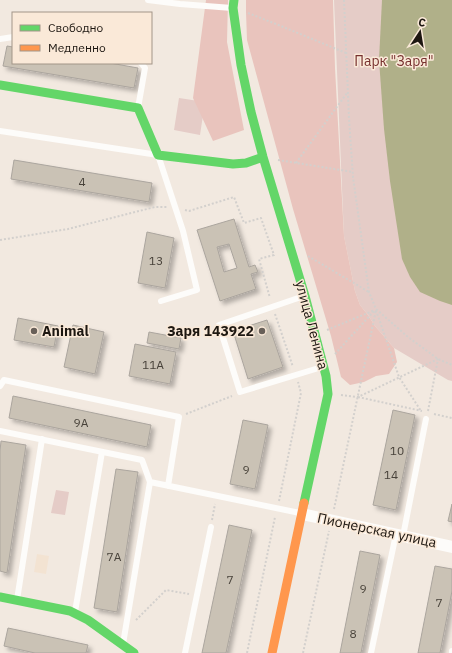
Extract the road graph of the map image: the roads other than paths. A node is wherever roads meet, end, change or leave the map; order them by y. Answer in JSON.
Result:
{"nodes":[{"id":1,"x":148,"y":0,"type":"edge"},
{"id":2,"x":180,"y":2,"type":"edge"},
{"id":3,"x":234,"y":4,"type":"edge"},
{"id":4,"x":12,"y":37,"type":"edge"},
{"id":5,"x":0,"y":39,"type":"edge"},
{"id":6,"x":142,"y":64,"type":"edge"},
{"id":7,"x":0,"y":85,"type":"edge"},
{"id":8,"x":138,"y":108,"type":"junction"},
{"id":9,"x":0,"y":131,"type":"edge"},
{"id":10,"x":158,"y":155,"type":"junction"},
{"id":11,"x":263,"y":157,"type":"junction"},
{"id":12,"x":305,"y":296,"type":"junction"},
{"id":13,"x":161,"y":301,"type":"dead end"},
{"id":14,"x":323,"y":366,"type":"junction"},
{"id":15,"x":0,"y":386,"type":"edge"},
{"id":16,"x":427,"y":416,"type":"road end"},
{"id":17,"x":0,"y":431,"type":"edge"},
{"id":18,"x":42,"y":439,"type":"junction"},
{"id":19,"x":102,"y":452,"type":"junction"},
{"id":20,"x":150,"y":482,"type":"junction"},
{"id":21,"x":168,"y":486,"type":"junction"},
{"id":22,"x":302,"y":514,"type":"junction"},
{"id":23,"x":211,"y":527,"type":"road end"},
{"id":24,"x":399,"y":535,"type":"junction"},
{"id":25,"x":452,"y":547,"type":"edge"},
{"id":26,"x":0,"y":597,"type":"edge"},
{"id":27,"x":17,"y":601,"type":"junction"},
{"id":28,"x":74,"y":613,"type":"junction"},
{"id":29,"x":123,"y":646,"type":"junction"},
{"id":30,"x":134,"y":653,"type":"edge"},
{"id":31,"x":185,"y":653,"type":"edge"},
{"id":32,"x":272,"y":653,"type":"edge"},
{"id":33,"x":371,"y":653,"type":"edge"}],
"edges":[{"from":1,"to":2,"type":"lane"},
{"from":2,"to":3,"type":"lane"},
{"from":3,"to":11,"type":"street","name":"улица Ленина"},
{"from":4,"to":5,"type":"lane"},
{"from":6,"to":8,"type":"lane"},
{"from":7,"to":8,"type":"street"},
{"from":8,"to":10,"type":"street"},
{"from":9,"to":10,"type":"lane"},
{"from":10,"to":11,"type":"street"},
{"from":10,"to":13,"type":"lane"},
{"from":11,"to":12,"type":"street","name":"улица Ленина"},
{"from":12,"to":14,"type":"street","name":"улица Ленина"},
{"from":12,"to":14,"type":"lane"},
{"from":14,"to":22,"type":"street","name":"улица Ленина"},
{"from":15,"to":21,"type":"lane"},
{"from":16,"to":24,"type":"lane"},
{"from":17,"to":18,"type":"lane"},
{"from":18,"to":19,"type":"lane"},
{"from":18,"to":27,"type":"lane"},
{"from":19,"to":20,"type":"lane"},
{"from":19,"to":28,"type":"lane"},
{"from":20,"to":21,"type":"lane"},
{"from":20,"to":29,"type":"lane"},
{"from":21,"to":22,"type":"lane"},
{"from":22,"to":24,"type":"street","name":"Пионерская улица"},
{"from":22,"to":32,"type":"street","name":"улица Ленина"},
{"from":23,"to":31,"type":"lane"},
{"from":24,"to":25,"type":"street","name":"Пионерская улица"},
{"from":24,"to":33,"type":"lane"},
{"from":26,"to":27,"type":"street"},
{"from":27,"to":28,"type":"street"},
{"from":28,"to":29,"type":"street"},
{"from":29,"to":30,"type":"street"}]}
